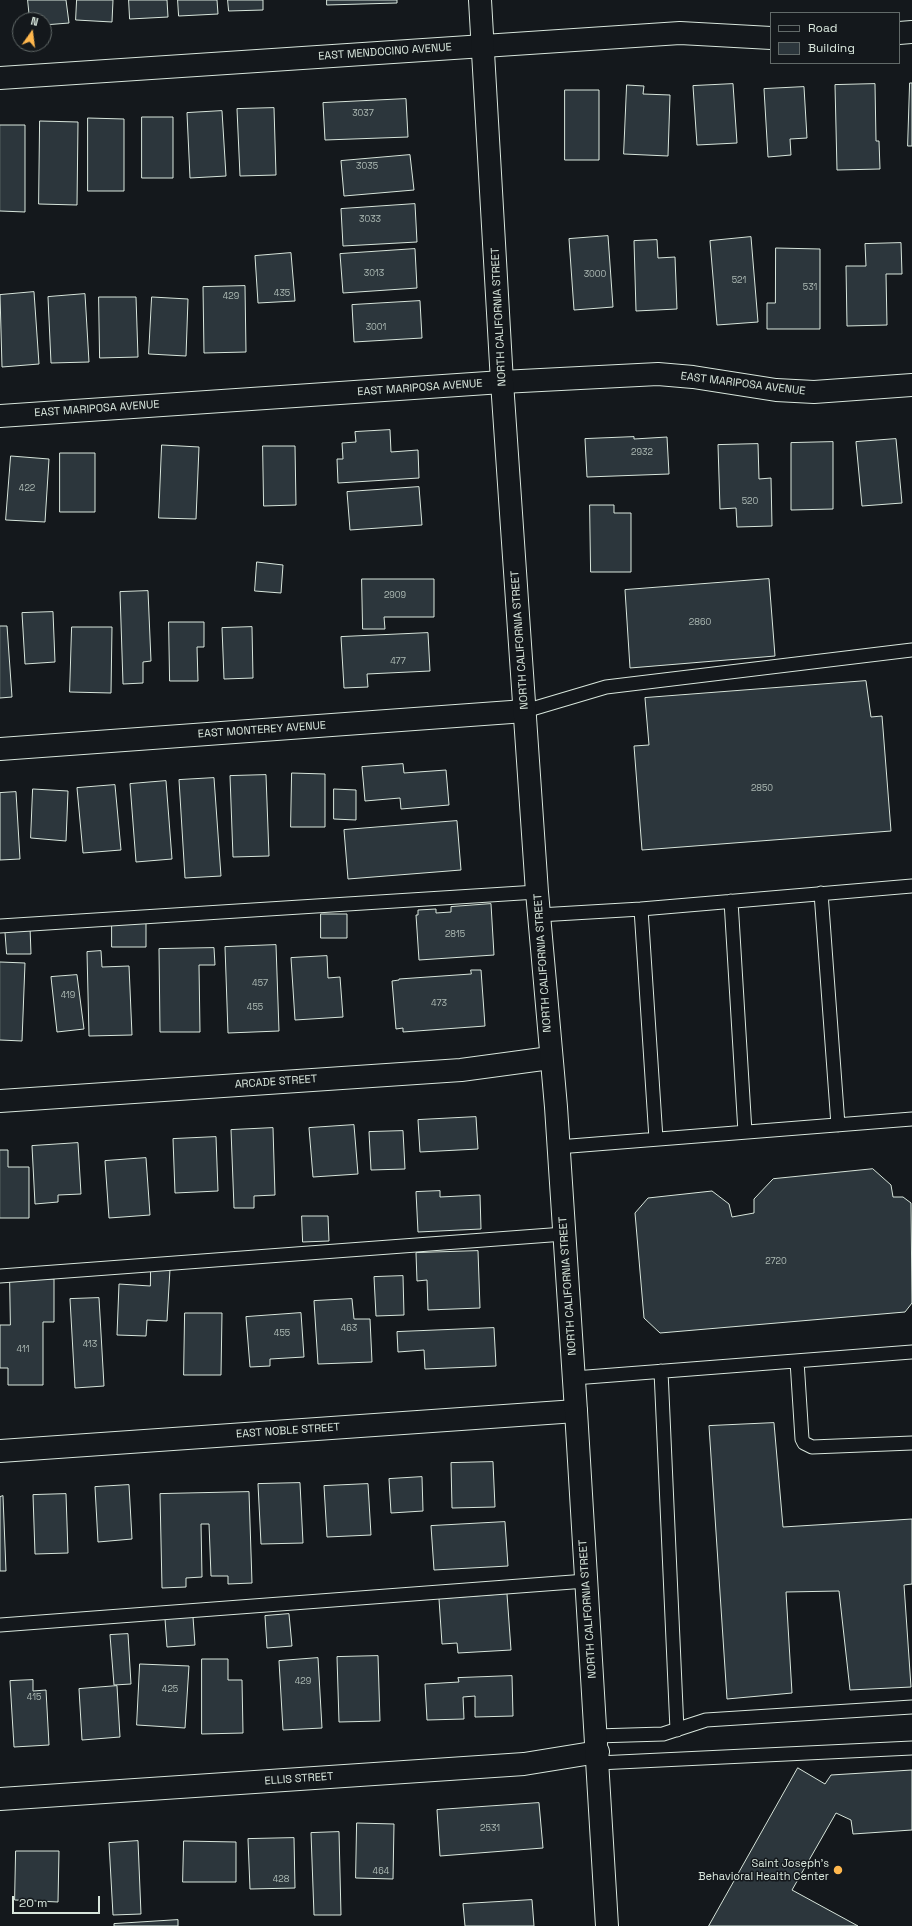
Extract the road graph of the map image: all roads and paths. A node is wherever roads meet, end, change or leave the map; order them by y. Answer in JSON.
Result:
{"nodes":[{"id":1,"x":480,"y":0,"type":"edge"},
{"id":2,"x":912,"y":32,"type":"edge"},
{"id":3,"x":900,"y":33,"type":"edge"},
{"id":4,"x":770,"y":38,"type":"edge"},
{"id":5,"x":483,"y":45,"type":"junction"},
{"id":6,"x":0,"y":78,"type":"edge"},
{"id":7,"x":502,"y":382,"type":"junction"},
{"id":8,"x":912,"y":385,"type":"edge"},
{"id":9,"x":0,"y":416,"type":"edge"},
{"id":10,"x":912,"y":650,"type":"edge"},
{"id":11,"x":525,"y":711,"type":"junction"},
{"id":12,"x":0,"y":749,"type":"edge"},
{"id":13,"x":912,"y":886,"type":"edge"},
{"id":14,"x":537,"y":892,"type":"junction"},
{"id":15,"x":821,"y":893,"type":"junction"},
{"id":16,"x":731,"y":901,"type":"junction"},
{"id":17,"x":641,"y":909,"type":"junction"},
{"id":18,"x":539,"y":915,"type":"junction"},
{"id":19,"x":0,"y":926,"type":"edge"},
{"id":20,"x":550,"y":1058,"type":"junction"},
{"id":21,"x":0,"y":1100,"type":"edge"},
{"id":22,"x":912,"y":1119,"type":"edge"},
{"id":23,"x":838,"y":1125,"type":"junction"},
{"id":24,"x":745,"y":1132,"type":"junction"},
{"id":25,"x":656,"y":1139,"type":"junction"},
{"id":26,"x":558,"y":1147,"type":"junction"},
{"id":27,"x":564,"y":1234,"type":"junction"},
{"id":28,"x":0,"y":1276,"type":"edge"},
{"id":29,"x":912,"y":1352,"type":"edge"},
{"id":30,"x":797,"y":1361,"type":"junction"},
{"id":31,"x":661,"y":1371,"type":"junction"},
{"id":32,"x":574,"y":1378,"type":"junction"},
{"id":33,"x":576,"y":1410,"type":"junction"},
{"id":34,"x":912,"y":1443,"type":"edge"},
{"id":35,"x":0,"y":1451,"type":"edge"},
{"id":36,"x":586,"y":1581,"type":"junction"},
{"id":37,"x":0,"y":1626,"type":"edge"},
{"id":38,"x":912,"y":1707,"type":"edge"},
{"id":39,"x":677,"y":1730,"type":"junction"},
{"id":40,"x":912,"y":1748,"type":"edge"},
{"id":41,"x":597,"y":1750,"type":"junction"},
{"id":42,"x":0,"y":1799,"type":"edge"},
{"id":43,"x":607,"y":1926,"type":"edge"}],
"edges":[{"from":1,"to":5,"type":"street","name":"NORTH CALIFORNIA STREET"},
{"from":2,"to":3,"type":"street"},
{"from":4,"to":5,"type":"street","name":"EAST MENDOCINO AVENUE"},
{"from":5,"to":6,"type":"street","name":"EAST MENDOCINO AVENUE"},
{"from":5,"to":7,"type":"street","name":"NORTH CALIFORNIA STREET"},
{"from":7,"to":8,"type":"street","name":"EAST MARIPOSA AVENUE"},
{"from":7,"to":9,"type":"street","name":"EAST MARIPOSA AVENUE"},
{"from":7,"to":11,"type":"street","name":"NORTH CALIFORNIA STREET"},
{"from":10,"to":11,"type":"lane"},
{"from":11,"to":12,"type":"street","name":"EAST MONTEREY AVENUE"},
{"from":11,"to":14,"type":"street","name":"NORTH CALIFORNIA STREET"},
{"from":13,"to":15,"type":"lane"},
{"from":14,"to":18,"type":"street","name":"NORTH CALIFORNIA STREET"},
{"from":14,"to":19,"type":"lane"},
{"from":15,"to":16,"type":"lane"},
{"from":15,"to":23,"type":"lane"},
{"from":16,"to":17,"type":"lane"},
{"from":16,"to":24,"type":"lane"},
{"from":17,"to":18,"type":"lane"},
{"from":17,"to":25,"type":"lane"},
{"from":18,"to":20,"type":"street","name":"NORTH CALIFORNIA STREET"},
{"from":20,"to":21,"type":"street","name":"ARCADE STREET"},
{"from":20,"to":26,"type":"street","name":"NORTH CALIFORNIA STREET"},
{"from":22,"to":23,"type":"lane"},
{"from":23,"to":24,"type":"lane"},
{"from":24,"to":25,"type":"lane"},
{"from":25,"to":26,"type":"lane"},
{"from":26,"to":27,"type":"street","name":"NORTH CALIFORNIA STREET"},
{"from":27,"to":28,"type":"lane"},
{"from":27,"to":32,"type":"street","name":"NORTH CALIFORNIA STREET"},
{"from":29,"to":30,"type":"lane"},
{"from":30,"to":31,"type":"lane"},
{"from":30,"to":34,"type":"lane"},
{"from":31,"to":32,"type":"lane"},
{"from":31,"to":39,"type":"lane"},
{"from":32,"to":33,"type":"street","name":"NORTH CALIFORNIA STREET"},
{"from":33,"to":35,"type":"street","name":"EAST NOBLE STREET"},
{"from":33,"to":36,"type":"street","name":"NORTH CALIFORNIA STREET"},
{"from":36,"to":37,"type":"lane"},
{"from":36,"to":41,"type":"street","name":"NORTH CALIFORNIA STREET"},
{"from":38,"to":39,"type":"lane"},
{"from":39,"to":41,"type":"lane"},
{"from":40,"to":41,"type":"lane"},
{"from":41,"to":42,"type":"street","name":"ELLIS STREET"},
{"from":41,"to":43,"type":"street","name":"NORTH CALIFORNIA STREET"}]}
